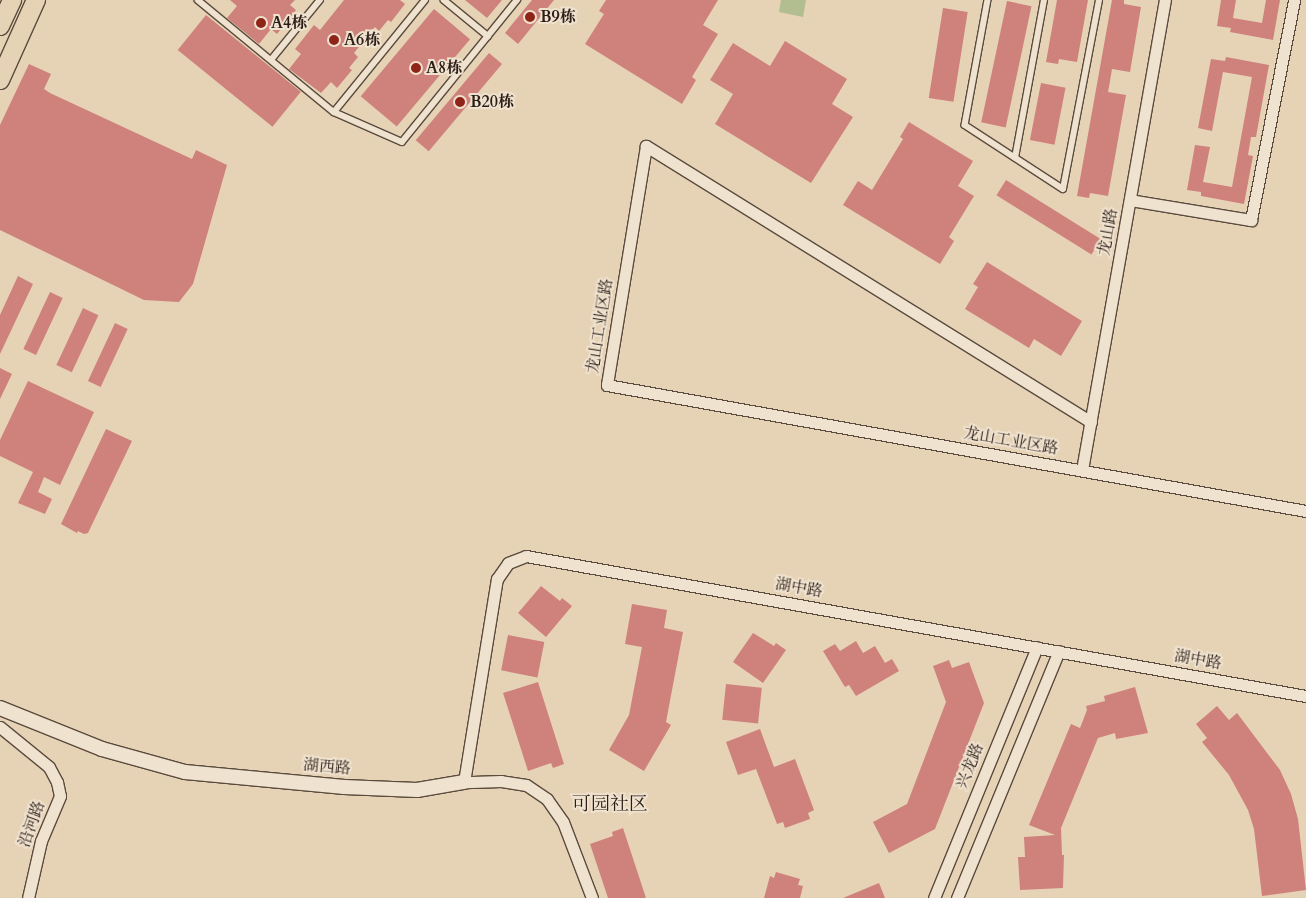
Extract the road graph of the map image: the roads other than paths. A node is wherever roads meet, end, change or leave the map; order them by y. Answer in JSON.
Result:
{"nodes":[{"id":1,"x":12,"y":0,"type":"edge"},
{"id":2,"x":36,"y":0,"type":"edge"},
{"id":3,"x":198,"y":0,"type":"edge"},
{"id":4,"x":210,"y":0,"type":"edge"},
{"id":5,"x":320,"y":0,"type":"edge"},
{"id":6,"x":425,"y":0,"type":"edge"},
{"id":7,"x":444,"y":0,"type":"edge"},
{"id":8,"x":517,"y":0,"type":"edge"},
{"id":9,"x":988,"y":0,"type":"edge"},
{"id":10,"x":1044,"y":0,"type":"edge"},
{"id":11,"x":1099,"y":0,"type":"edge"},
{"id":12,"x":1165,"y":0,"type":"edge"},
{"id":13,"x":1294,"y":0,"type":"edge"},
{"id":14,"x":205,"y":6,"type":"junction"},
{"id":15,"x":0,"y":26,"type":"edge"},
{"id":16,"x":488,"y":36,"type":"junction"},
{"id":17,"x":271,"y":60,"type":"junction"},
{"id":18,"x":0,"y":80,"type":"edge"},
{"id":19,"x":334,"y":112,"type":"junction"},
{"id":20,"x":1015,"y":158,"type":"junction"},
{"id":21,"x":1130,"y":200,"type":"junction"},
{"id":22,"x":1091,"y":422,"type":"junction"},
{"id":23,"x":1082,"y":470,"type":"junction"},
{"id":24,"x":1306,"y":512,"type":"edge"},
{"id":25,"x":1037,"y":647,"type":"junction"},
{"id":26,"x":1059,"y":651,"type":"junction"},
{"id":27,"x":1306,"y":696,"type":"edge"},
{"id":28,"x":0,"y":708,"type":"edge"},
{"id":29,"x":0,"y":726,"type":"edge"},
{"id":30,"x":464,"y":782,"type":"junction"},
{"id":31,"x":28,"y":898,"type":"edge"},
{"id":32,"x":592,"y":898,"type":"edge"},
{"id":33,"x":934,"y":898,"type":"edge"},
{"id":34,"x":957,"y":898,"type":"edge"}],
"edges":[{"from":1,"to":15,"type":"main road"},
{"from":2,"to":18,"type":"main road"},
{"from":3,"to":14,"type":"lane"},
{"from":4,"to":14,"type":"lane"},
{"from":5,"to":17,"type":"lane"},
{"from":6,"to":19,"type":"lane"},
{"from":7,"to":16,"type":"lane"},
{"from":8,"to":16,"type":"lane"},
{"from":9,"to":20,"type":"lane"},
{"from":10,"to":20,"type":"lane"},
{"from":11,"to":20,"type":"lane"},
{"from":12,"to":21,"type":"street","name":"龙山路"},
{"from":13,"to":21,"type":"street"},
{"from":14,"to":17,"type":"lane"},
{"from":16,"to":19,"type":"lane"},
{"from":17,"to":19,"type":"lane"},
{"from":21,"to":22,"type":"street","name":"龙山路"},
{"from":22,"to":23,"type":"street","name":"龙山路"},
{"from":22,"to":23,"type":"street","name":"龙山工业区路"},
{"from":23,"to":24,"type":"street","name":"龙山工业区路"},
{"from":25,"to":26,"type":"street","name":"湖中路"},
{"from":25,"to":30,"type":"street","name":"湖中路"},
{"from":25,"to":33,"type":"street","name":"兴龙路"},
{"from":26,"to":27,"type":"street","name":"湖中路"},
{"from":26,"to":34,"type":"street"},
{"from":28,"to":30,"type":"street","name":"湖西路"},
{"from":29,"to":31,"type":"street","name":"沿河路"},
{"from":30,"to":32,"type":"street","name":"湖西路"}]}
